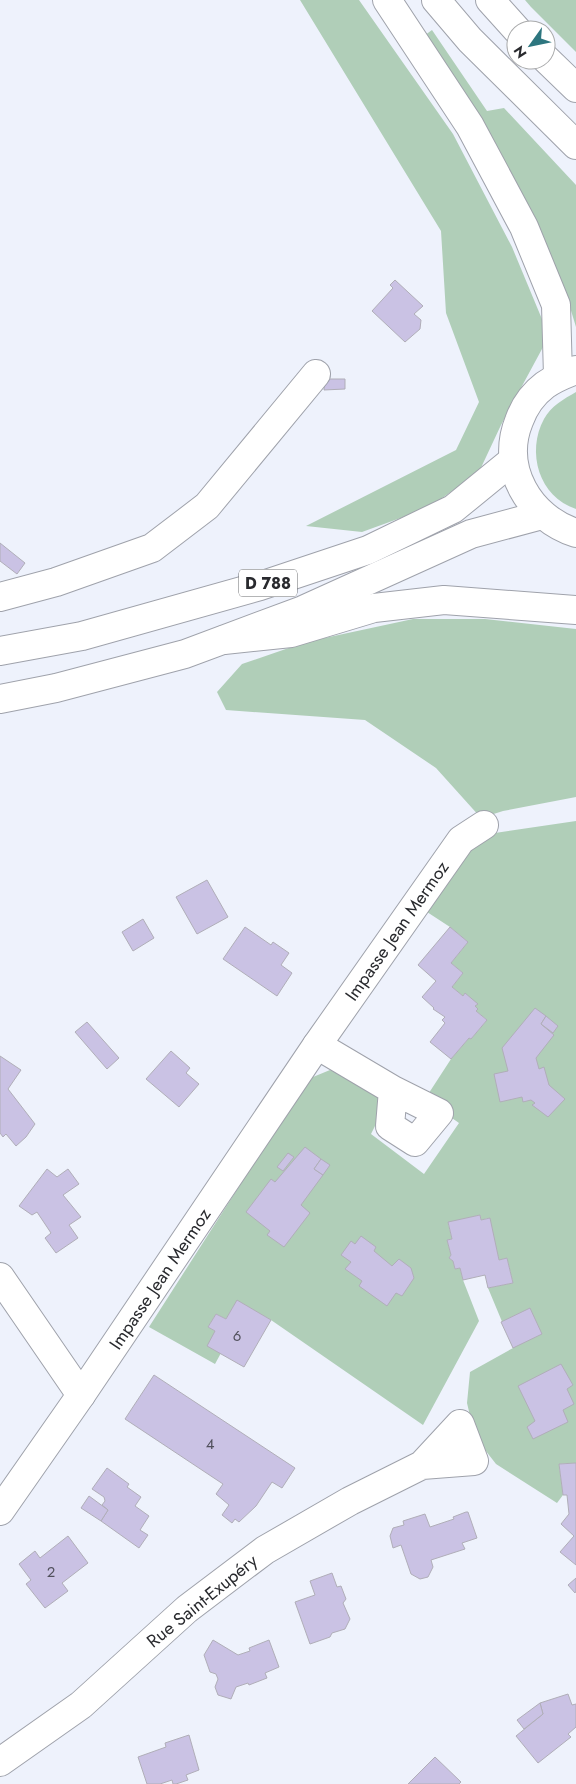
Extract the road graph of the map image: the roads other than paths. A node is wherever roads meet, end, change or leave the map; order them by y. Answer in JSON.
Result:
{"nodes":[{"id":1,"x":387,"y":0,"type":"edge"},
{"id":2,"x":436,"y":0,"type":"edge"},
{"id":3,"x":490,"y":0,"type":"edge"},
{"id":4,"x":507,"y":20,"type":"edge"},
{"id":5,"x":556,"y":69,"type":"edge"},
{"id":6,"x":576,"y":88,"type":"edge"},
{"id":7,"x":576,"y":145,"type":"edge"},
{"id":8,"x":567,"y":373,"type":"edge"},
{"id":9,"x":316,"y":374,"type":"dead end"},
{"id":10,"x":513,"y":460,"type":"junction"},
{"id":11,"x":542,"y":515,"type":"junction"},
{"id":12,"x":576,"y":532,"type":"edge"},
{"id":13,"x":0,"y":597,"type":"edge"},
{"id":14,"x":576,"y":610,"type":"edge"},
{"id":15,"x":224,"y":640,"type":"junction"},
{"id":16,"x":0,"y":651,"type":"edge"},
{"id":17,"x":0,"y":699,"type":"edge"},
{"id":18,"x":484,"y":825,"type":"dead end"},
{"id":19,"x":317,"y":1045,"type":"junction"},
{"id":20,"x":393,"y":1090,"type":"dead end"},
{"id":21,"x":0,"y":1277,"type":"edge"},
{"id":22,"x":81,"y":1395,"type":"junction"},
{"id":23,"x":422,"y":1465,"type":"dead end"},
{"id":24,"x":0,"y":1511,"type":"edge"},
{"id":25,"x":0,"y":1762,"type":"edge"}],
"edges":[{"from":1,"to":8,"type":"main road"},
{"from":2,"to":7,"type":"main road"},
{"from":3,"to":4,"type":"main road"},
{"from":5,"to":6,"type":"main road"},
{"from":8,"to":10,"type":"main road"},
{"from":9,"to":13,"type":"main road"},
{"from":10,"to":11,"type":"main road"},
{"from":10,"to":16,"type":"main road","number":"D 788"},
{"from":11,"to":12,"type":"main road"},
{"from":11,"to":15,"type":"main road","number":"D 788"},
{"from":14,"to":15,"type":"main road"},
{"from":15,"to":17,"type":"main road","number":"D 788"},
{"from":18,"to":19,"type":"main road","name":"Impasse Jean Mermoz"},
{"from":19,"to":20,"type":"main road"},
{"from":19,"to":22,"type":"main road","name":"Impasse Jean Mermoz"},
{"from":21,"to":22,"type":"main road"},
{"from":22,"to":24,"type":"main road","name":"Impasse Jean Mermoz"},
{"from":23,"to":25,"type":"main road","name":"Rue Saint-Exupéry"}]}
